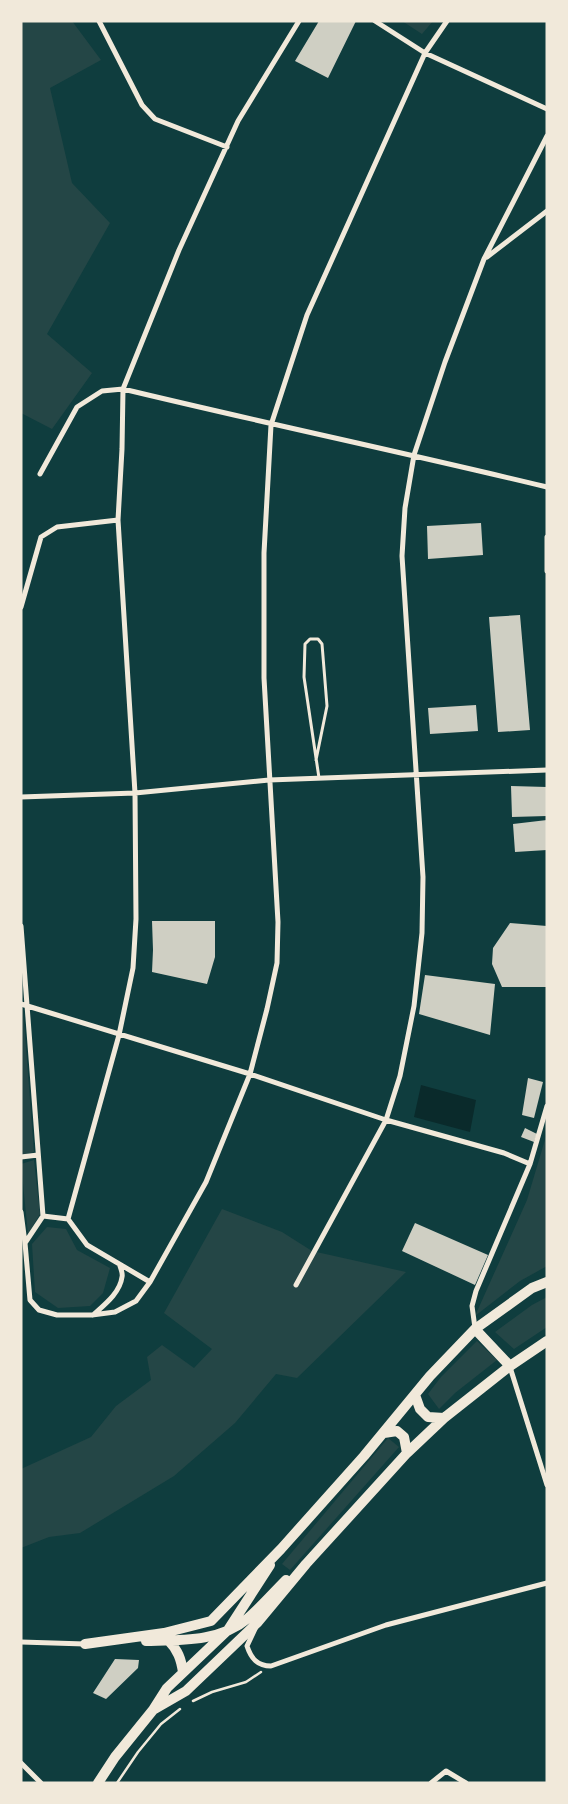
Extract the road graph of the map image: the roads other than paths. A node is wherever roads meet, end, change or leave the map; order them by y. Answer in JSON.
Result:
{"nodes":[{"id":1,"x":99,"y":21,"type":"edge"},
{"id":2,"x":299,"y":21,"type":"edge"},
{"id":3,"x":375,"y":21,"type":"edge"},
{"id":4,"x":447,"y":21,"type":"edge"},
{"id":5,"x":425,"y":53,"type":"junction"},
{"id":6,"x":547,"y":109,"type":"edge"},
{"id":7,"x":547,"y":136,"type":"edge"},
{"id":8,"x":227,"y":147,"type":"junction"},
{"id":9,"x":547,"y":211,"type":"edge"},
{"id":10,"x":484,"y":259,"type":"junction"},
{"id":11,"x":123,"y":389,"type":"junction"},
{"id":12,"x":272,"y":425,"type":"junction"},
{"id":13,"x":414,"y":455,"type":"junction"},
{"id":14,"x":40,"y":474,"type":"dead end"},
{"id":15,"x":547,"y":486,"type":"edge"},
{"id":16,"x":118,"y":520,"type":"junction"},
{"id":17,"x":547,"y":537,"type":"edge"},
{"id":18,"x":547,"y":571,"type":"edge"},
{"id":19,"x":21,"y":607,"type":"edge"},
{"id":20,"x":316,"y":760,"type":"junction"},
{"id":21,"x":547,"y":770,"type":"edge"},
{"id":22,"x":415,"y":774,"type":"junction"},
{"id":23,"x":319,"y":778,"type":"junction"},
{"id":24,"x":269,"y":780,"type":"junction"},
{"id":25,"x":135,"y":792,"type":"junction"},
{"id":26,"x":21,"y":798,"type":"edge"},
{"id":27,"x":21,"y":926,"type":"edge"},
{"id":28,"x":24,"y":1004,"type":"edge"},
{"id":29,"x":119,"y":1035,"type":"junction"},
{"id":30,"x":250,"y":1074,"type":"junction"},
{"id":31,"x":547,"y":1106,"type":"edge"},
{"id":32,"x":386,"y":1120,"type":"junction"},
{"id":33,"x":545,"y":1122,"type":"edge"},
{"id":34,"x":38,"y":1155,"type":"junction"},
{"id":35,"x":21,"y":1157,"type":"edge"},
{"id":36,"x":530,"y":1164,"type":"junction"},
{"id":37,"x":21,"y":1212,"type":"edge"},
{"id":38,"x":43,"y":1216,"type":"junction"},
{"id":39,"x":68,"y":1220,"type":"junction"},
{"id":40,"x":26,"y":1243,"type":"junction"},
{"id":41,"x":120,"y":1266,"type":"junction"},
{"id":42,"x":150,"y":1282,"type":"junction"},
{"id":43,"x":547,"y":1282,"type":"edge"},
{"id":44,"x":296,"y":1285,"type":"dead end"},
{"id":45,"x":92,"y":1315,"type":"junction"},
{"id":46,"x":475,"y":1329,"type":"junction"},
{"id":47,"x":547,"y":1341,"type":"edge"},
{"id":48,"x":510,"y":1366,"type":"junction"},
{"id":49,"x":416,"y":1395,"type":"junction"},
{"id":50,"x":444,"y":1418,"type":"junction"},
{"id":51,"x":384,"y":1433,"type":"junction"},
{"id":52,"x":407,"y":1453,"type":"junction"},
{"id":53,"x":544,"y":1470,"type":"edge"},
{"id":54,"x":547,"y":1485,"type":"edge"},
{"id":55,"x":281,"y":1549,"type":"junction"},
{"id":56,"x":306,"y":1564,"type":"junction"},
{"id":57,"x":547,"y":1583,"type":"edge"},
{"id":58,"x":257,"y":1623,"type":"junction"},
{"id":59,"x":228,"y":1630,"type":"junction"},
{"id":60,"x":168,"y":1640,"type":"junction"},
{"id":61,"x":21,"y":1642,"type":"edge"},
{"id":62,"x":85,"y":1644,"type":"junction"},
{"id":63,"x":183,"y":1672,"type":"junction"},
{"id":64,"x":150,"y":1713,"type":"junction"},
{"id":65,"x":21,"y":1763,"type":"edge"},
{"id":66,"x":41,"y":1783,"type":"edge"},
{"id":67,"x":98,"y":1783,"type":"edge"},
{"id":68,"x":431,"y":1783,"type":"edge"},
{"id":69,"x":466,"y":1783,"type":"edge"}],
"edges":[{"from":1,"to":8,"type":"street"},
{"from":2,"to":8,"type":"street"},
{"from":3,"to":5,"type":"street"},
{"from":4,"to":5,"type":"street"},
{"from":5,"to":6,"type":"street"},
{"from":5,"to":12,"type":"street"},
{"from":7,"to":10,"type":"street"},
{"from":8,"to":11,"type":"street"},
{"from":9,"to":10,"type":"street"},
{"from":10,"to":13,"type":"street"},
{"from":11,"to":12,"type":"street"},
{"from":11,"to":14,"type":"street"},
{"from":11,"to":16,"type":"street"},
{"from":12,"to":13,"type":"street"},
{"from":12,"to":24,"type":"street"},
{"from":13,"to":15,"type":"street"},
{"from":13,"to":22,"type":"street"},
{"from":16,"to":19,"type":"street"},
{"from":16,"to":25,"type":"street"},
{"from":17,"to":18,"type":"street"},
{"from":20,"to":20,"type":"lane"},
{"from":20,"to":23,"type":"lane"},
{"from":21,"to":22,"type":"street"},
{"from":22,"to":23,"type":"street"},
{"from":22,"to":32,"type":"street"},
{"from":23,"to":24,"type":"street"},
{"from":24,"to":25,"type":"street"},
{"from":24,"to":30,"type":"street"},
{"from":25,"to":26,"type":"street"},
{"from":25,"to":29,"type":"street"},
{"from":27,"to":28,"type":"street"},
{"from":28,"to":29,"type":"street"},
{"from":28,"to":34,"type":"street"},
{"from":29,"to":30,"type":"street"},
{"from":29,"to":39,"type":"street"},
{"from":30,"to":32,"type":"street"},
{"from":30,"to":42,"type":"street"},
{"from":31,"to":33,"type":"street"},
{"from":32,"to":36,"type":"street"},
{"from":32,"to":44,"type":"street"},
{"from":33,"to":36,"type":"street"},
{"from":34,"to":35,"type":"street"},
{"from":34,"to":38,"type":"street"},
{"from":36,"to":46,"type":"street"},
{"from":37,"to":40,"type":"street"},
{"from":38,"to":39,"type":"street"},
{"from":38,"to":40,"type":"street"},
{"from":39,"to":41,"type":"street"},
{"from":40,"to":45,"type":"street"},
{"from":41,"to":42,"type":"street"},
{"from":41,"to":45,"type":"street"},
{"from":42,"to":45,"type":"street"},
{"from":43,"to":46,"type":"highway"},
{"from":46,"to":48,"type":"highway"},
{"from":46,"to":49,"type":"highway"},
{"from":47,"to":48,"type":"highway"},
{"from":48,"to":50,"type":"highway"},
{"from":48,"to":53,"type":"street"},
{"from":49,"to":50,"type":"highway"},
{"from":49,"to":51,"type":"highway"},
{"from":50,"to":52,"type":"highway"},
{"from":51,"to":52,"type":"highway"},
{"from":51,"to":55,"type":"highway"},
{"from":52,"to":56,"type":"highway"},
{"from":53,"to":54,"type":"street"},
{"from":55,"to":59,"type":"highway"},
{"from":55,"to":62,"type":"highway"},
{"from":56,"to":58,"type":"highway"},
{"from":56,"to":59,"type":"highway"},
{"from":57,"to":58,"type":"street"},
{"from":58,"to":64,"type":"highway"},
{"from":59,"to":60,"type":"highway"},
{"from":59,"to":63,"type":"highway"},
{"from":60,"to":62,"type":"highway"},
{"from":60,"to":63,"type":"highway"},
{"from":61,"to":62,"type":"street"},
{"from":63,"to":64,"type":"highway"},
{"from":64,"to":67,"type":"highway"},
{"from":65,"to":66,"type":"street"},
{"from":68,"to":69,"type":"street"}]}
